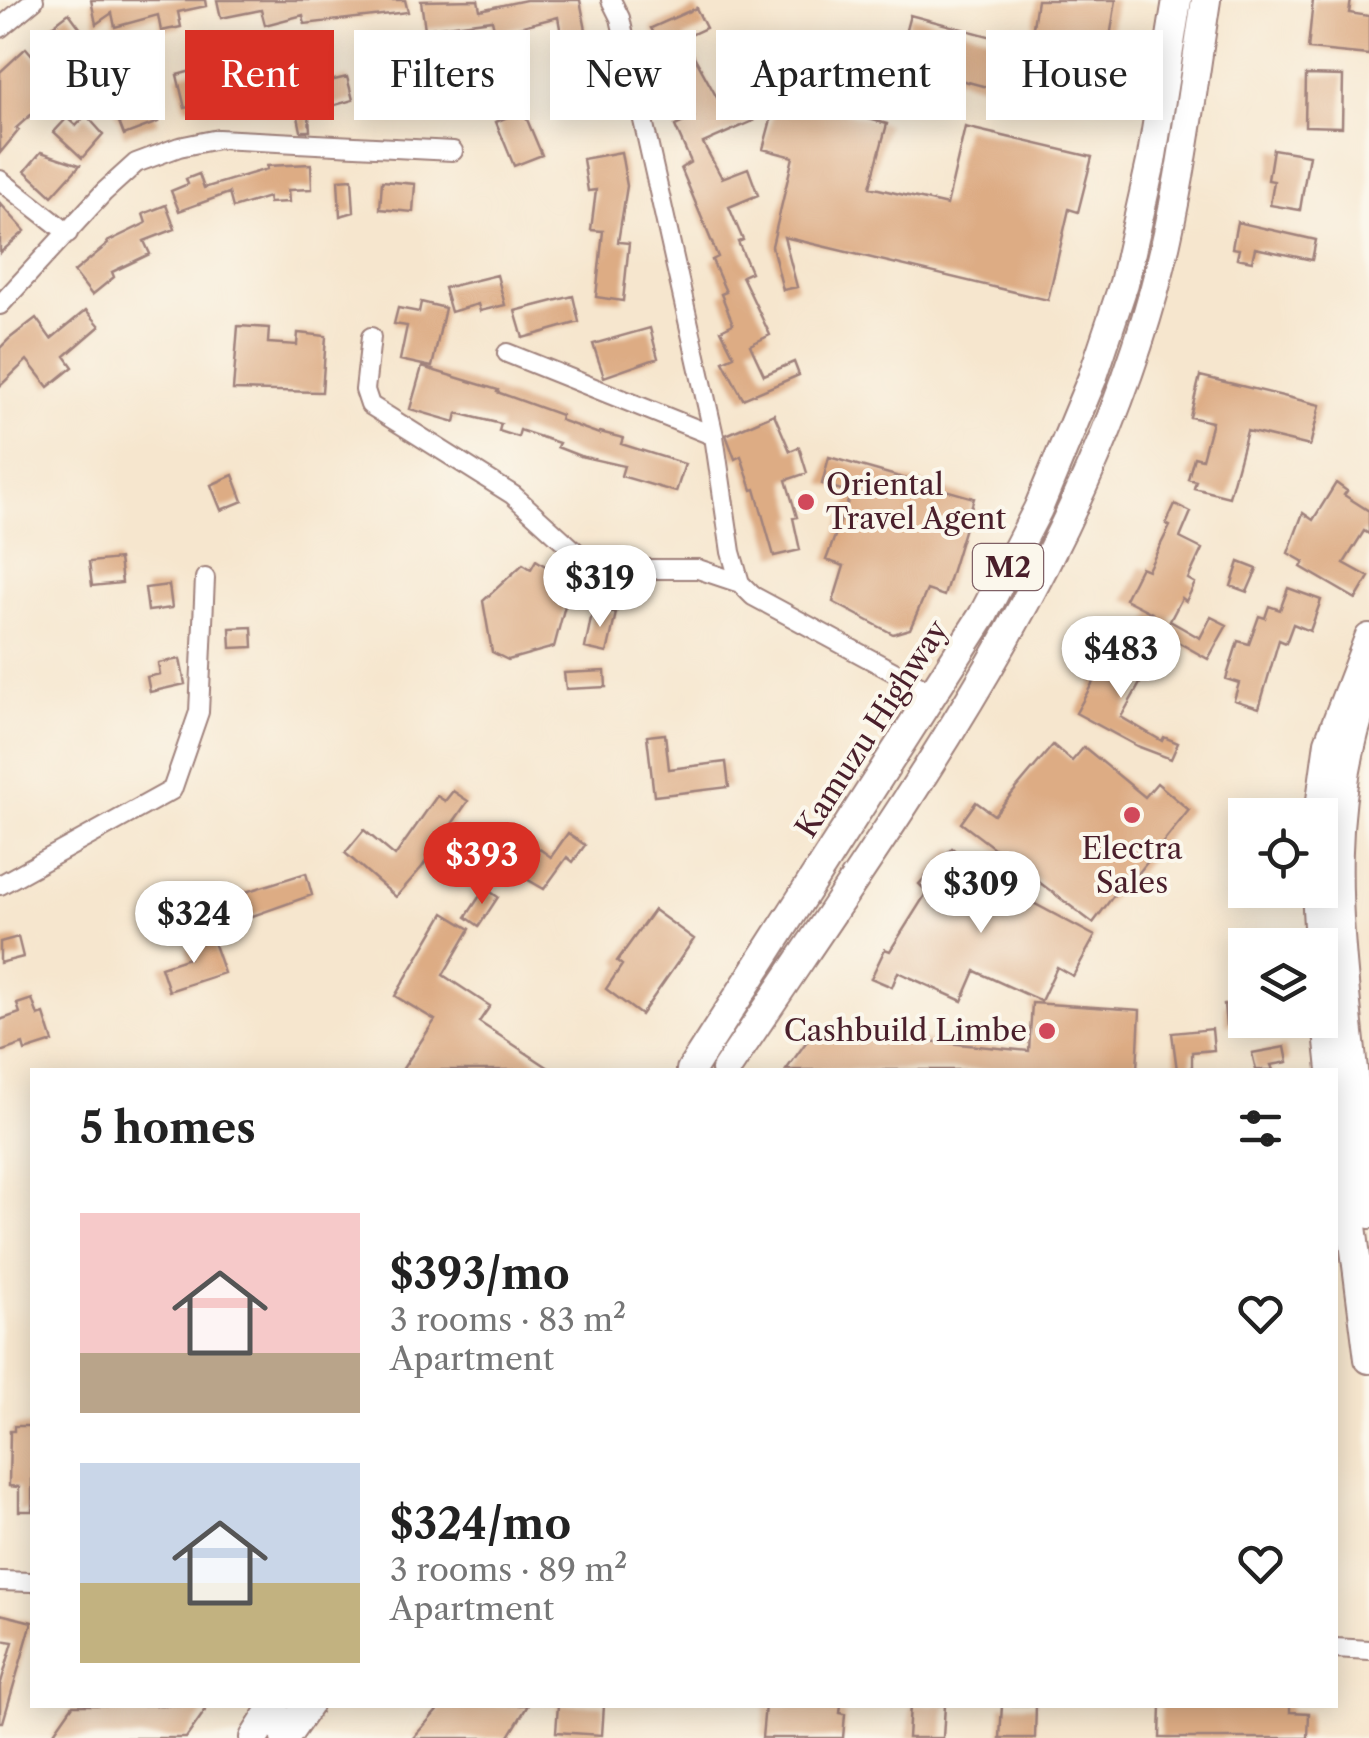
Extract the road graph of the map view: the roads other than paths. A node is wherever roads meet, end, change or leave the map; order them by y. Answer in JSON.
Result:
{"nodes":[{"id":1,"x":34,"y":0,"type":"edge"},
{"id":2,"x":611,"y":0,"type":"edge"},
{"id":3,"x":1177,"y":0,"type":"edge"},
{"id":4,"x":1206,"y":0,"type":"edge"},
{"id":5,"x":0,"y":28,"type":"edge"},
{"id":6,"x":453,"y":150,"type":"dead end"},
{"id":7,"x":0,"y":180,"type":"edge"},
{"id":8,"x":68,"y":234,"type":"junction"},
{"id":9,"x":0,"y":306,"type":"edge"},
{"id":10,"x":371,"y":336,"type":"dead end"},
{"id":11,"x":507,"y":353,"type":"dead end"},
{"id":12,"x":714,"y":436,"type":"junction"},
{"id":13,"x":205,"y":578,"type":"dead end"},
{"id":14,"x":740,"y":584,"type":"junction"},
{"id":15,"x":1369,"y":638,"type":"edge"},
{"id":16,"x":1369,"y":686,"type":"edge"},
{"id":17,"x":933,"y":693,"type":"junction"},
{"id":18,"x":1321,"y":798,"type":"edge"},
{"id":19,"x":0,"y":886,"type":"edge"},
{"id":20,"x":1329,"y":1038,"type":"edge"},
{"id":21,"x":692,"y":1068,"type":"edge"},
{"id":22,"x":727,"y":1068,"type":"edge"},
{"id":23,"x":1332,"y":1068,"type":"edge"},
{"id":24,"x":1338,"y":1117,"type":"edge"},
{"id":25,"x":1365,"y":1156,"type":"edge"},
{"id":26,"x":1369,"y":1214,"type":"edge"},
{"id":27,"x":1369,"y":1359,"type":"edge"},
{"id":28,"x":0,"y":1581,"type":"edge"},
{"id":29,"x":30,"y":1582,"type":"edge"},
{"id":30,"x":1338,"y":1648,"type":"edge"},
{"id":31,"x":1369,"y":1650,"type":"edge"},
{"id":32,"x":273,"y":1708,"type":"edge"},
{"id":33,"x":306,"y":1708,"type":"edge"},
{"id":34,"x":254,"y":1738,"type":"edge"},
{"id":35,"x":285,"y":1738,"type":"edge"}],
"edges":[{"from":1,"to":5,"type":"street"},
{"from":2,"to":12,"type":"street"},
{"from":3,"to":17,"type":"highway","name":"Kamuzu Highway","number":"M2"},
{"from":4,"to":22,"type":"highway","number":"M2"},
{"from":6,"to":8,"type":"street"},
{"from":7,"to":8,"type":"street"},
{"from":8,"to":9,"type":"street"},
{"from":10,"to":14,"type":"street"},
{"from":11,"to":12,"type":"street"},
{"from":12,"to":14,"type":"street"},
{"from":13,"to":19,"type":"street"},
{"from":14,"to":17,"type":"street"},
{"from":15,"to":18,"type":"highway"},
{"from":16,"to":25,"type":"highway"},
{"from":17,"to":21,"type":"highway","name":"Kamuzu Highway","number":"M2"},
{"from":20,"to":23,"type":"highway"},
{"from":24,"to":27,"type":"highway"},
{"from":25,"to":26,"type":"highway"},
{"from":28,"to":29,"type":"street"},
{"from":30,"to":31,"type":"street"},
{"from":32,"to":34,"type":"highway"},
{"from":33,"to":35,"type":"highway"}]}
